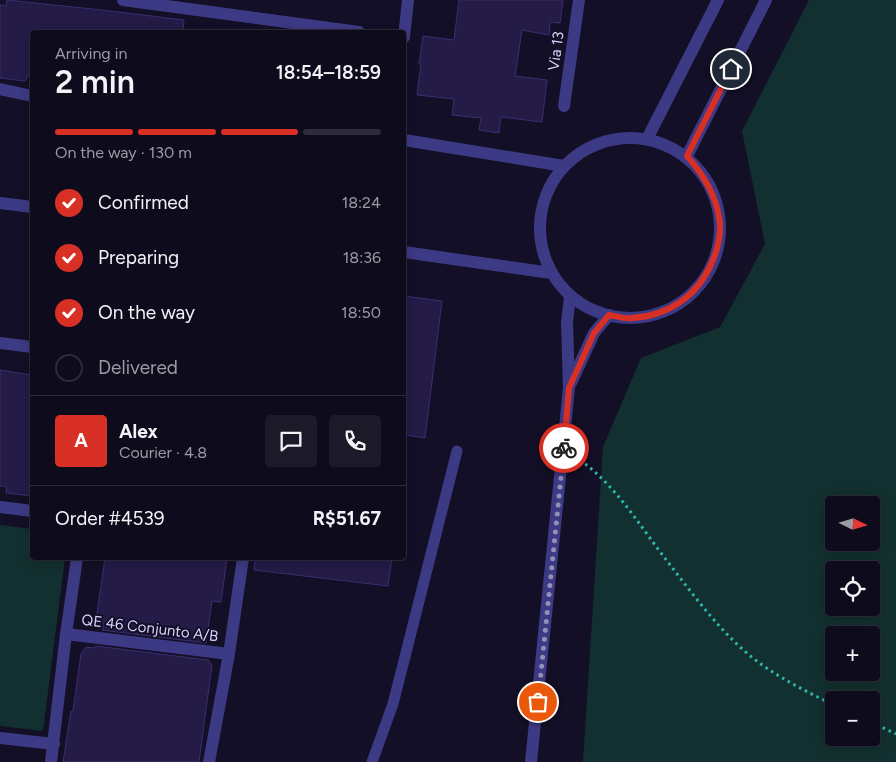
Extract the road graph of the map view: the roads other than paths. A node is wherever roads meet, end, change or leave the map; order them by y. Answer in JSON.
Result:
{"nodes":[{"id":1,"x":123,"y":0,"type":"edge"},
{"id":2,"x":408,"y":0,"type":"edge"},
{"id":3,"x":579,"y":0,"type":"edge"},
{"id":4,"x":718,"y":0,"type":"edge"},
{"id":5,"x":766,"y":0,"type":"edge"},
{"id":6,"x":344,"y":30,"type":"edge"},
{"id":7,"x":405,"y":30,"type":"edge"},
{"id":8,"x":0,"y":89,"type":"edge"},
{"id":9,"x":30,"y":96,"type":"edge"},
{"id":10,"x":564,"y":106,"type":"dead end"},
{"id":11,"x":647,"y":139,"type":"junction"},
{"id":12,"x":406,"y":140,"type":"edge"},
{"id":13,"x":687,"y":156,"type":"junction"},
{"id":14,"x":564,"y":166,"type":"junction"},
{"id":15,"x":0,"y":202,"type":"edge"},
{"id":16,"x":30,"y":207,"type":"edge"},
{"id":17,"x":406,"y":252,"type":"edge"},
{"id":18,"x":551,"y":273,"type":"junction"},
{"id":19,"x":570,"y":297,"type":"junction"},
{"id":20,"x":609,"y":315,"type":"junction"},
{"id":21,"x":0,"y":343,"type":"edge"},
{"id":22,"x":30,"y":347,"type":"edge"},
{"id":23,"x":569,"y":388,"type":"junction"},
{"id":24,"x":457,"y":451,"type":"dead end"},
{"id":25,"x":0,"y":507,"type":"edge"},
{"id":26,"x":30,"y":511,"type":"edge"},
{"id":27,"x":77,"y":560,"type":"edge"},
{"id":28,"x":242,"y":560,"type":"edge"},
{"id":29,"x":66,"y":634,"type":"junction"},
{"id":30,"x":229,"y":654,"type":"junction"},
{"id":31,"x":0,"y":738,"type":"edge"},
{"id":32,"x":54,"y":744,"type":"junction"},
{"id":33,"x":52,"y":762,"type":"edge"},
{"id":34,"x":209,"y":762,"type":"edge"},
{"id":35,"x":372,"y":762,"type":"edge"},
{"id":36,"x":531,"y":762,"type":"edge"}],
"edges":[{"from":1,"to":6,"type":"street"},
{"from":2,"to":7,"type":"street"},
{"from":3,"to":10,"type":"street","name":"Via 13"},
{"from":4,"to":11,"type":"street"},
{"from":5,"to":13,"type":"street"},
{"from":8,"to":9,"type":"street"},
{"from":11,"to":13,"type":"street"},
{"from":11,"to":14,"type":"street"},
{"from":12,"to":14,"type":"street"},
{"from":13,"to":20,"type":"street"},
{"from":14,"to":18,"type":"street"},
{"from":15,"to":16,"type":"street"},
{"from":17,"to":18,"type":"street"},
{"from":18,"to":19,"type":"street"},
{"from":19,"to":20,"type":"street"},
{"from":19,"to":23,"type":"street"},
{"from":20,"to":23,"type":"street"},
{"from":21,"to":22,"type":"street"},
{"from":23,"to":36,"type":"street"},
{"from":24,"to":35,"type":"lane"},
{"from":25,"to":26,"type":"street"},
{"from":27,"to":29,"type":"street","name":"QE 46 Conjunto A/B"},
{"from":28,"to":30,"type":"street"},
{"from":29,"to":30,"type":"street","name":"QE 46 Conjunto A/B"},
{"from":29,"to":32,"type":"street","name":"QE 46 Conjunto A/B"},
{"from":30,"to":34,"type":"street"},
{"from":31,"to":32,"type":"street"},
{"from":32,"to":33,"type":"street","name":"QE 46 Conjunto A/B"}]}
